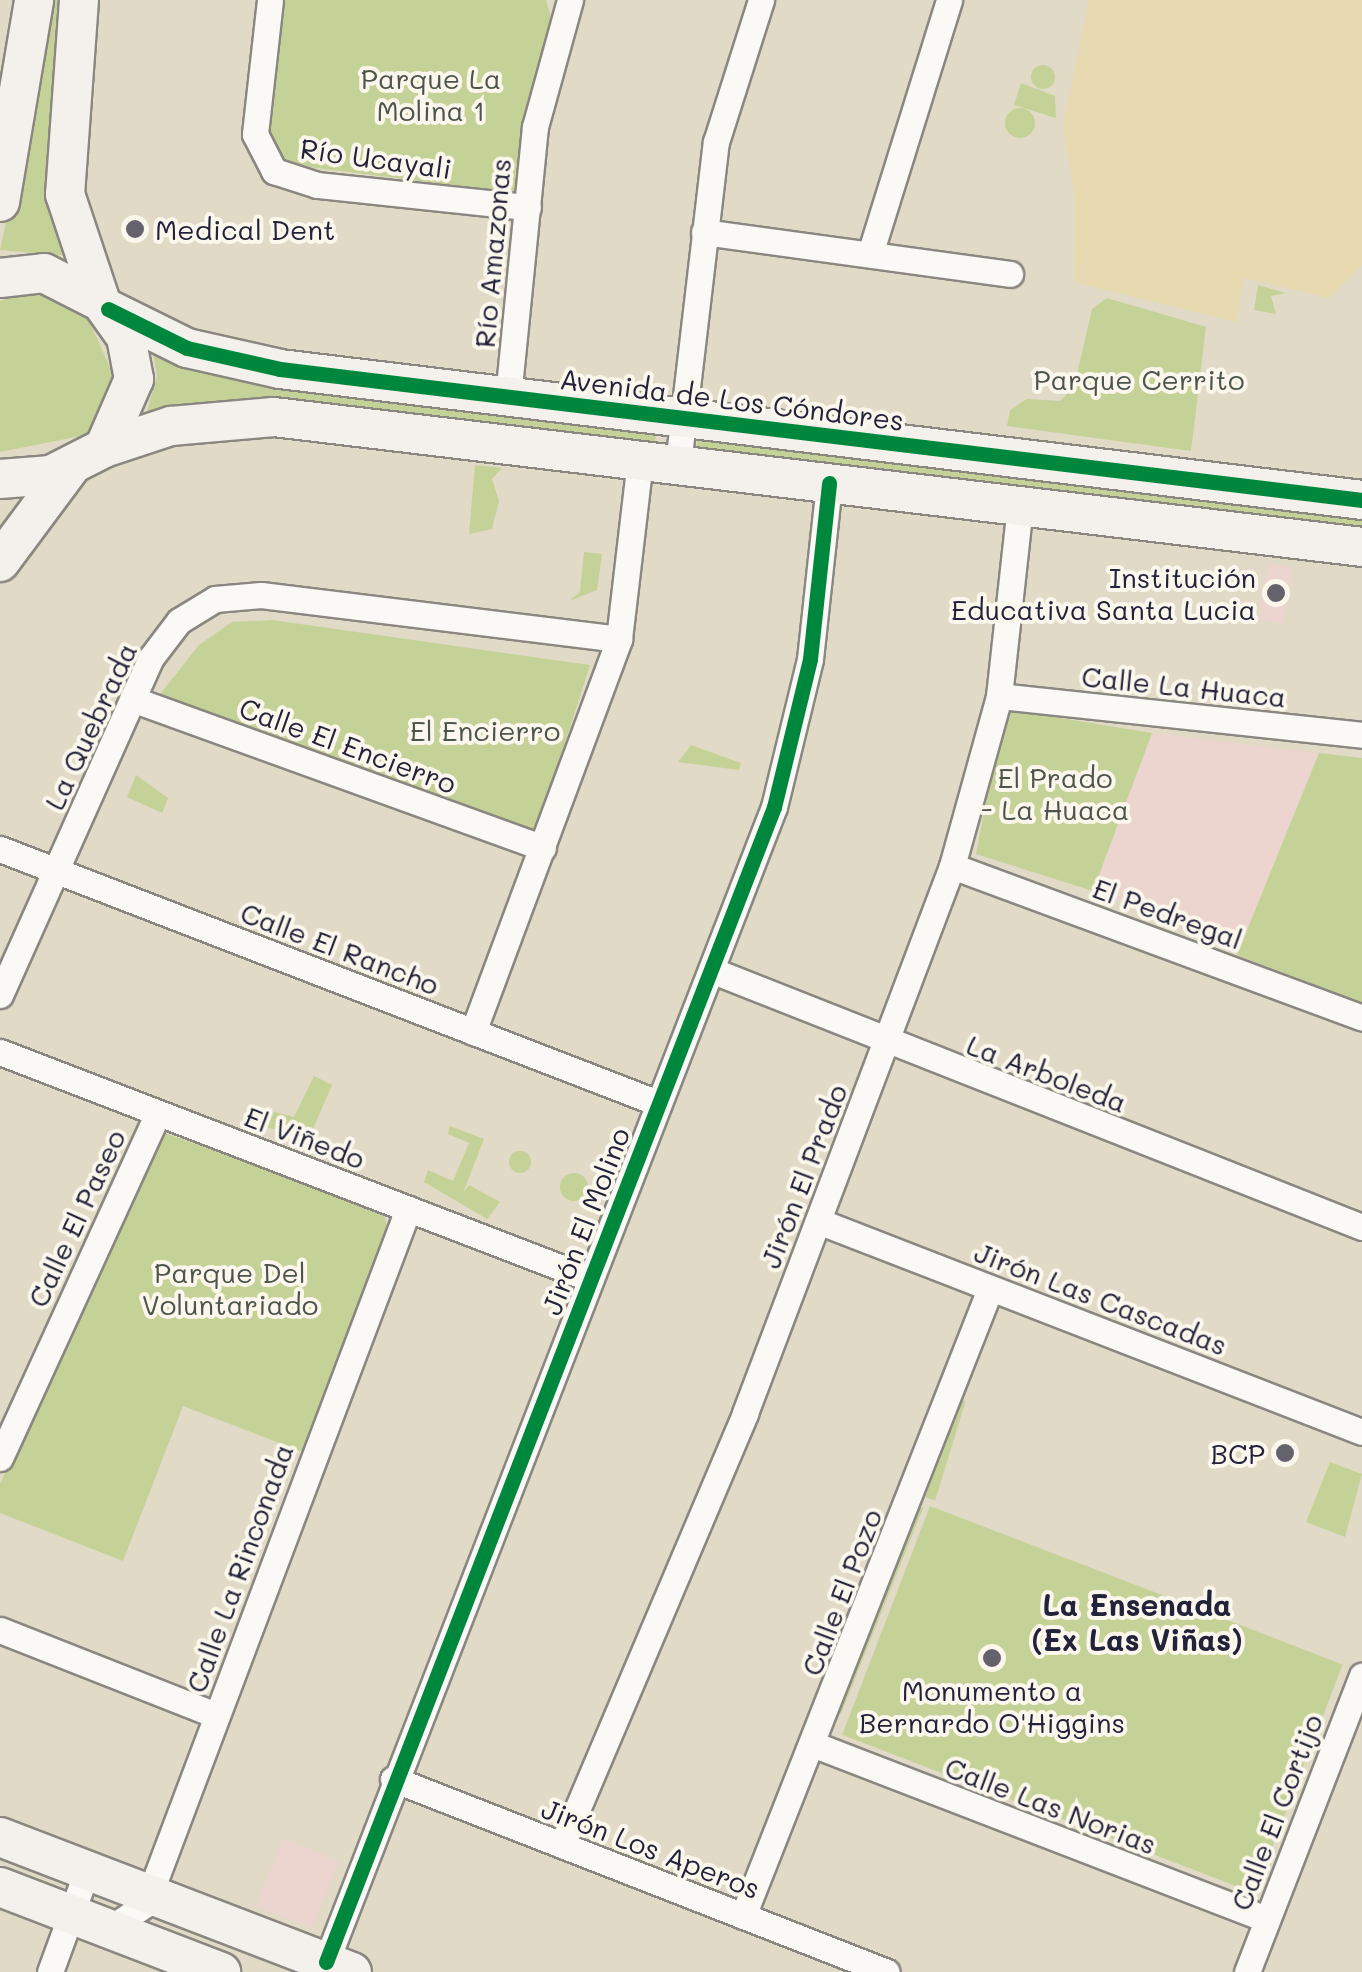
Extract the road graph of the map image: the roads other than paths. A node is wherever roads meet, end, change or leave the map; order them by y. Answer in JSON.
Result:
{"nodes":[{"id":1,"x":34,"y":0,"type":"edge"},
{"id":2,"x":79,"y":0,"type":"edge"},
{"id":3,"x":270,"y":0,"type":"edge"},
{"id":4,"x":570,"y":0,"type":"edge"},
{"id":5,"x":761,"y":0,"type":"edge"},
{"id":6,"x":949,"y":0,"type":"edge"},
{"id":7,"x":0,"y":202,"type":"edge"},
{"id":8,"x":528,"y":208,"type":"junction"},
{"id":9,"x":704,"y":232,"type":"junction"},
{"id":10,"x":870,"y":254,"type":"junction"},
{"id":11,"x":1010,"y":274,"type":"dead end"},
{"id":12,"x":0,"y":278,"type":"edge"},
{"id":13,"x":105,"y":305,"type":"junction"},
{"id":14,"x":508,"y":397,"type":"junction"},
{"id":15,"x":682,"y":420,"type":"junction"},
{"id":16,"x":104,"y":448,"type":"junction"},
{"id":17,"x":640,"y":459,"type":"junction"},
{"id":18,"x":678,"y":464,"type":"junction"},
{"id":19,"x":68,"y":469,"type":"junction"},
{"id":20,"x":0,"y":479,"type":"edge"},
{"id":21,"x":830,"y":483,"type":"junction"},
{"id":22,"x":1362,"y":500,"type":"edge"},
{"id":23,"x":1020,"y":504,"type":"junction"},
{"id":24,"x":1362,"y":547,"type":"edge"},
{"id":25,"x":0,"y":562,"type":"edge"},
{"id":26,"x":619,"y":639,"type":"junction"},
{"id":27,"x":999,"y":696,"type":"junction"},
{"id":28,"x":132,"y":699,"type":"junction"},
{"id":29,"x":1362,"y":735,"type":"edge"},
{"id":30,"x":544,"y":848,"type":"junction"},
{"id":31,"x":0,"y":849,"type":"edge"},
{"id":32,"x":952,"y":866,"type":"junction"},
{"id":33,"x":57,"y":871,"type":"junction"},
{"id":34,"x":711,"y":970,"type":"junction"},
{"id":35,"x":0,"y":994,"type":"edge"},
{"id":36,"x":1362,"y":1018,"type":"edge"},
{"id":37,"x":474,"y":1032,"type":"junction"},
{"id":38,"x":886,"y":1042,"type":"junction"},
{"id":39,"x":0,"y":1052,"type":"edge"},
{"id":40,"x":658,"y":1103,"type":"junction"},
{"id":41,"x":158,"y":1112,"type":"junction"},
{"id":42,"x":408,"y":1209,"type":"junction"},
{"id":43,"x":818,"y":1221,"type":"junction"},
{"id":44,"x":1362,"y":1228,"type":"edge"},
{"id":45,"x":588,"y":1278,"type":"junction"},
{"id":46,"x":990,"y":1288,"type":"junction"},
{"id":47,"x":1362,"y":1432,"type":"edge"},
{"id":48,"x":0,"y":1458,"type":"edge"},
{"id":49,"x":0,"y":1630,"type":"edge"},
{"id":50,"x":1362,"y":1675,"type":"edge"},
{"id":51,"x":216,"y":1715,"type":"junction"},
{"id":52,"x":815,"y":1745,"type":"junction"},
{"id":53,"x":392,"y":1779,"type":"junction"},
{"id":54,"x":0,"y":1836,"type":"edge"},
{"id":55,"x":562,"y":1845,"type":"junction"},
{"id":56,"x":88,"y":1870,"type":"junction"},
{"id":57,"x":0,"y":1887,"type":"edge"},
{"id":58,"x":149,"y":1894,"type":"junction"},
{"id":59,"x":72,"y":1915,"type":"junction"},
{"id":60,"x":743,"y":1916,"type":"junction"},
{"id":61,"x":1267,"y":1919,"type":"junction"},
{"id":62,"x":108,"y":1928,"type":"junction"},
{"id":63,"x":339,"y":1967,"type":"edge"},
{"id":64,"x":50,"y":1972,"type":"edge"},
{"id":65,"x":221,"y":1972,"type":"edge"},
{"id":66,"x":887,"y":1972,"type":"edge"},
{"id":67,"x":1246,"y":1972,"type":"edge"}],
"edges":[{"from":1,"to":7,"type":"street"},
{"from":2,"to":13,"type":"street"},
{"from":3,"to":8,"type":"street","name":"Río Ucayali"},
{"from":4,"to":8,"type":"street","name":"Río Amazonas"},
{"from":5,"to":9,"type":"street"},
{"from":6,"to":10,"type":"street"},
{"from":8,"to":14,"type":"street","name":"Río Amazonas"},
{"from":9,"to":10,"type":"street"},
{"from":9,"to":15,"type":"street"},
{"from":10,"to":11,"type":"street"},
{"from":12,"to":13,"type":"street","name":"Avenida de Los Cóndores"},
{"from":13,"to":14,"type":"street","name":"Avenida de Los Cóndores"},
{"from":13,"to":16,"type":"street"},
{"from":14,"to":15,"type":"street","name":"Avenida de Los Cóndores"},
{"from":15,"to":18,"type":"street"},
{"from":15,"to":22,"type":"street","name":"Avenida de Los Cóndores"},
{"from":16,"to":17,"type":"street"},
{"from":16,"to":19,"type":"street"},
{"from":17,"to":18,"type":"street"},
{"from":17,"to":26,"type":"street"},
{"from":18,"to":21,"type":"street"},
{"from":19,"to":20,"type":"street"},
{"from":19,"to":25,"type":"street"},
{"from":21,"to":23,"type":"street"},
{"from":21,"to":34,"type":"street","name":"Jirón El Molino"},
{"from":23,"to":24,"type":"street"},
{"from":23,"to":27,"type":"street","name":"Jirón El Prado"},
{"from":26,"to":28,"type":"street","name":"La Quebrada"},
{"from":26,"to":30,"type":"street"},
{"from":27,"to":29,"type":"street","name":"Calle La Huaca"},
{"from":27,"to":32,"type":"street","name":"Jirón El Prado"},
{"from":28,"to":30,"type":"street","name":"Calle El Encierro"},
{"from":28,"to":33,"type":"street","name":"La Quebrada"},
{"from":30,"to":37,"type":"street"},
{"from":31,"to":33,"type":"street","name":"Calle El Rancho"},
{"from":32,"to":36,"type":"street","name":"El Pedregal"},
{"from":32,"to":38,"type":"street","name":"Jirón El Prado"},
{"from":33,"to":35,"type":"street","name":"La Quebrada"},
{"from":33,"to":37,"type":"street","name":"Calle El Rancho"},
{"from":34,"to":38,"type":"street","name":"La Arboleda"},
{"from":34,"to":40,"type":"street","name":"Jirón El Molino"},
{"from":37,"to":40,"type":"street","name":"Calle El Rancho"},
{"from":38,"to":43,"type":"street","name":"Jirón El Prado"},
{"from":38,"to":44,"type":"street","name":"La Arboleda"},
{"from":39,"to":41,"type":"street","name":"El Viñedo"},
{"from":40,"to":45,"type":"street","name":"Jirón El Molino"},
{"from":41,"to":42,"type":"street","name":"El Viñedo"},
{"from":41,"to":48,"type":"street","name":"Calle El Paseo"},
{"from":42,"to":45,"type":"street","name":"El Viñedo"},
{"from":42,"to":51,"type":"street","name":"Calle La Rinconada"},
{"from":43,"to":46,"type":"street","name":"Jirón Las Cascadas"},
{"from":43,"to":55,"type":"street","name":"Jirón El Prado"},
{"from":45,"to":53,"type":"street","name":"Jirón El Molino"},
{"from":46,"to":47,"type":"street","name":"Jirón Las Cascadas"},
{"from":46,"to":52,"type":"street","name":"Calle El Pozo"},
{"from":49,"to":51,"type":"street"},
{"from":50,"to":61,"type":"street","name":"Calle El Cortijo"},
{"from":51,"to":58,"type":"street","name":"Calle La Rinconada"},
{"from":52,"to":60,"type":"street","name":"Calle El Pozo"},
{"from":52,"to":61,"type":"street","name":"Calle Las Norias"},
{"from":53,"to":55,"type":"street","name":"Jirón Los Aperos"},
{"from":53,"to":63,"type":"street","name":"Jirón El Molino"},
{"from":54,"to":56,"type":"street"},
{"from":55,"to":60,"type":"street","name":"Jirón Los Aperos"},
{"from":56,"to":58,"type":"street"},
{"from":56,"to":59,"type":"street"},
{"from":57,"to":59,"type":"street"},
{"from":58,"to":62,"type":"street","name":"Calle La Rinconada"},
{"from":58,"to":63,"type":"street"},
{"from":59,"to":62,"type":"street"},
{"from":59,"to":64,"type":"street"},
{"from":60,"to":66,"type":"street","name":"Jirón Los Aperos"},
{"from":61,"to":67,"type":"street","name":"Calle El Cortijo"},
{"from":62,"to":65,"type":"street"}]}
